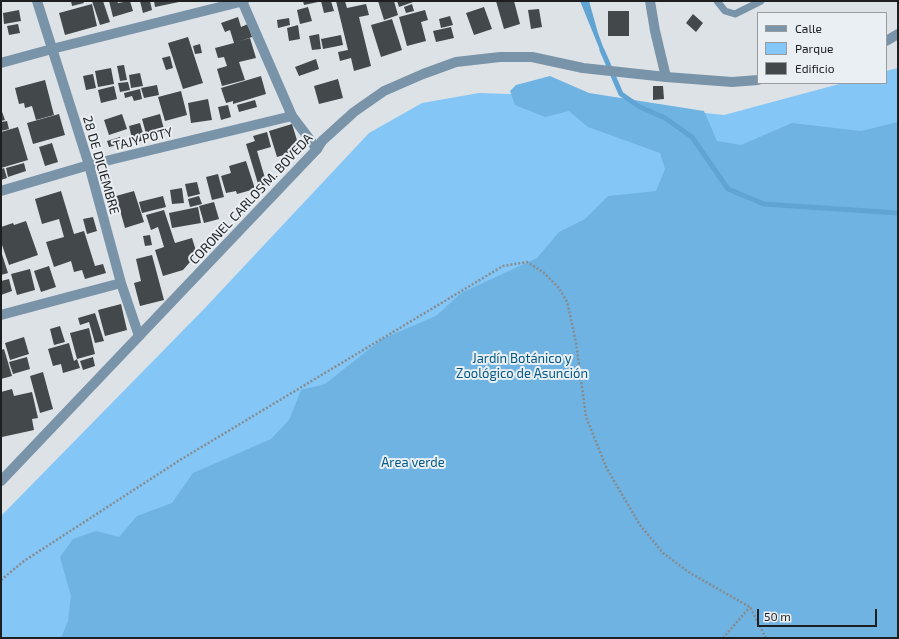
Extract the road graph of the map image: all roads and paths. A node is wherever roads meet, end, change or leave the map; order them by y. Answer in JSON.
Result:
{"nodes":[{"id":1,"x":37,"y":1,"type":"edge"},
{"id":2,"x":243,"y":1,"type":"edge"},
{"id":3,"x":650,"y":1,"type":"edge"},
{"id":4,"x":716,"y":1,"type":"edge"},
{"id":5,"x":760,"y":1,"type":"edge"},
{"id":6,"x":898,"y":34,"type":"edge"},
{"id":7,"x":887,"y":40,"type":"edge"},
{"id":8,"x":52,"y":49,"type":"junction"},
{"id":9,"x":1,"y":63,"type":"edge"},
{"id":10,"x":666,"y":77,"type":"junction"},
{"id":11,"x":757,"y":80,"type":"edge"},
{"id":12,"x":292,"y":116,"type":"junction"},
{"id":13,"x":317,"y":149,"type":"junction"},
{"id":14,"x":89,"y":165,"type":"junction"},
{"id":15,"x":1,"y":191,"type":"edge"},
{"id":16,"x":121,"y":283,"type":"junction"},
{"id":17,"x":1,"y":315,"type":"edge"},
{"id":18,"x":139,"y":336,"type":"junction"},
{"id":19,"x":1,"y":481,"type":"edge"},
{"id":20,"x":1,"y":580,"type":"edge"},
{"id":21,"x":750,"y":607,"type":"junction"},
{"id":22,"x":723,"y":638,"type":"edge"},
{"id":23,"x":766,"y":638,"type":"edge"}],
"edges":[{"from":1,"to":8,"type":"street","name":"28 DE DICIEMBRE"},
{"from":2,"to":8,"type":"street"},
{"from":2,"to":12,"type":"street"},
{"from":3,"to":10,"type":"street"},
{"from":4,"to":5,"type":"lane"},
{"from":6,"to":7,"type":"street"},
{"from":8,"to":9,"type":"street"},
{"from":8,"to":14,"type":"street","name":"28 DE DICIEMBRE"},
{"from":10,"to":11,"type":"street"},
{"from":10,"to":13,"type":"street","name":"CORONEL CARLOS M. BOVEDA"},
{"from":12,"to":13,"type":"street"},
{"from":12,"to":14,"type":"street","name":"TAJY POTY"},
{"from":13,"to":18,"type":"street","name":"CORONEL CARLOS M. BOVEDA"},
{"from":14,"to":15,"type":"street","name":"TAJY POTY"},
{"from":14,"to":16,"type":"street","name":"28 DE DICIEMBRE"},
{"from":16,"to":17,"type":"street"},
{"from":16,"to":18,"type":"street","name":"28 DE DICIEMBRE"},
{"from":18,"to":19,"type":"street","name":"CORONEL CARLOS M. BOVEDA"},
{"from":20,"to":21,"type":"path"},
{"from":21,"to":22,"type":"path"},
{"from":21,"to":23,"type":"path"}]}
